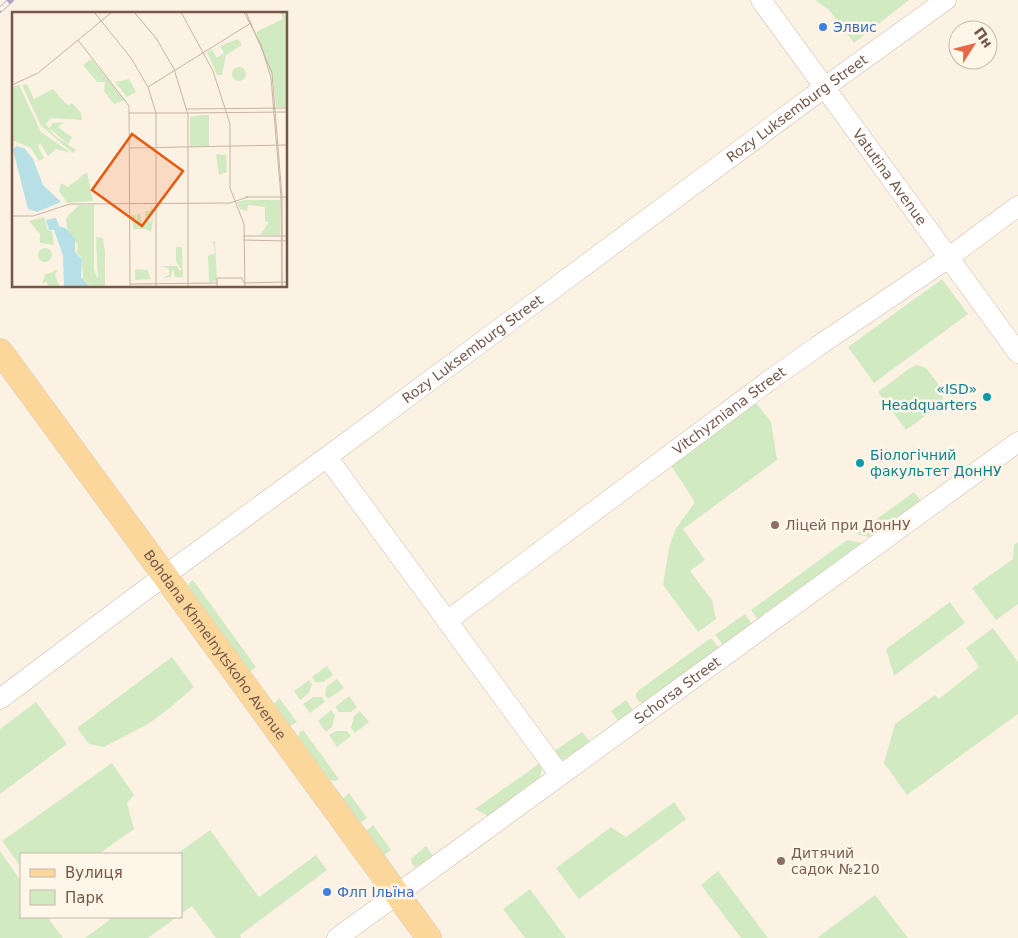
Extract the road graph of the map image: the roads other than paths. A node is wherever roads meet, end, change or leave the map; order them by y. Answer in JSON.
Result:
{"nodes":[{"id":1,"x":761,"y":0,"type":"edge"},
{"id":2,"x":946,"y":0,"type":"edge"},
{"id":3,"x":825,"y":87,"type":"junction"},
{"id":4,"x":1018,"y":206,"type":"edge"},
{"id":5,"x":948,"y":257,"type":"junction"},
{"id":6,"x":0,"y":351,"type":"edge"},
{"id":7,"x":1018,"y":353,"type":"edge"},
{"id":8,"x":1018,"y":442,"type":"edge"},
{"id":9,"x":327,"y":458,"type":"junction"},
{"id":10,"x":165,"y":576,"type":"junction"},
{"id":11,"x":447,"y":621,"type":"junction"},
{"id":12,"x":0,"y":699,"type":"edge"},
{"id":13,"x":560,"y":775,"type":"junction"},
{"id":14,"x":396,"y":894,"type":"junction"},
{"id":15,"x":337,"y":938,"type":"edge"},
{"id":16,"x":428,"y":938,"type":"edge"}],
"edges":[{"from":1,"to":3,"type":"street","name":"Vatutina Avenue"},
{"from":2,"to":3,"type":"street","name":"Rozy Luksemburg Street"},
{"from":3,"to":5,"type":"street","name":"Vatutina Avenue"},
{"from":3,"to":9,"type":"street","name":"Rozy Luksemburg Street"},
{"from":4,"to":5,"type":"street","name":"Vitchyzniana Street"},
{"from":5,"to":7,"type":"street","name":"Vatutina Avenue"},
{"from":5,"to":11,"type":"street","name":"Vitchyzniana Street"},
{"from":6,"to":10,"type":"main road","name":"Bohdana Khmelnytskoho Avenue"},
{"from":8,"to":13,"type":"street","name":"Schorsa Street"},
{"from":9,"to":10,"type":"street","name":"Rozy Luksemburg Street"},
{"from":9,"to":11,"type":"street"},
{"from":10,"to":12,"type":"street","name":"Rozy Luksemburg Street"},
{"from":10,"to":14,"type":"main road","name":"Bohdana Khmelnytskoho Avenue"},
{"from":11,"to":13,"type":"street"},
{"from":13,"to":14,"type":"street","name":"Schorsa Street"},
{"from":14,"to":15,"type":"street","name":"Schorsa Street"},
{"from":14,"to":16,"type":"main road","name":"Bohdana Khmelnytskoho Avenue"}]}
